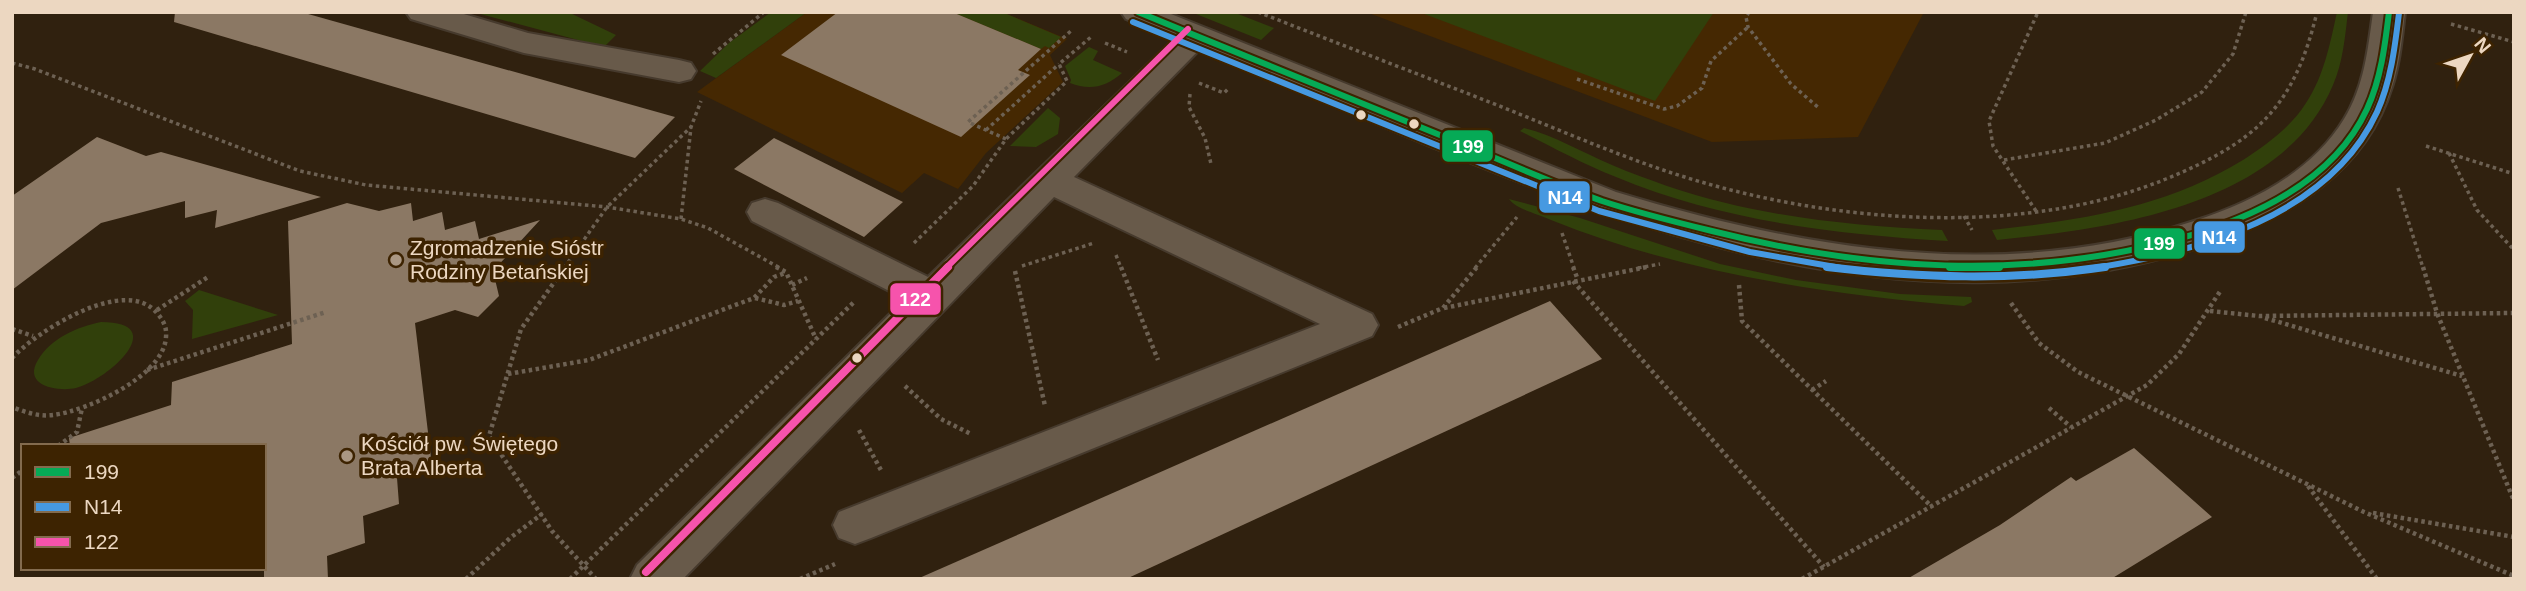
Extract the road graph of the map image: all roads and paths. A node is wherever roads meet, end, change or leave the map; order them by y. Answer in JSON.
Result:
{"nodes":[{"id":1,"x":422,"y":12,"type":"edge"},
{"id":2,"x":1137,"y":12,"type":"edge"},
{"id":3,"x":1258,"y":12,"type":"edge"},
{"id":4,"x":1749,"y":12,"type":"edge"},
{"id":5,"x":2038,"y":12,"type":"edge"},
{"id":6,"x":2246,"y":12,"type":"edge"},
{"id":7,"x":2317,"y":12,"type":"edge"},
{"id":8,"x":2388,"y":17,"type":"edge"},
{"id":9,"x":2451,"y":24,"type":"dead end"},
{"id":10,"x":1748,"y":27,"type":"junction"},
{"id":11,"x":1072,"y":30,"type":"dead end"},
{"id":12,"x":1195,"y":36,"type":"junction"},
{"id":13,"x":1091,"y":37,"type":"dead end"},
{"id":14,"x":2514,"y":42,"type":"edge"},
{"id":15,"x":12,"y":63,"type":"edge"},
{"id":16,"x":1059,"y":64,"type":"junction"},
{"id":17,"x":679,"y":71,"type":"dead end"},
{"id":18,"x":1577,"y":79,"type":"dead end"},
{"id":19,"x":1190,"y":93,"type":"dead end"},
{"id":20,"x":703,"y":102,"type":"dead end"},
{"id":21,"x":1820,"y":108,"type":"dead end"},
{"id":22,"x":691,"y":127,"type":"junction"},
{"id":23,"x":986,"y":130,"type":"junction"},
{"id":24,"x":1006,"y":139,"type":"junction"},
{"id":25,"x":2426,"y":146,"type":"dead end"},
{"id":26,"x":2449,"y":153,"type":"junction"},
{"id":27,"x":2004,"y":160,"type":"junction"},
{"id":28,"x":1211,"y":164,"type":"dead end"},
{"id":29,"x":2514,"y":174,"type":"edge"},
{"id":30,"x":1048,"y":179,"type":"junction"},
{"id":31,"x":2398,"y":188,"type":"dead end"},
{"id":32,"x":607,"y":206,"type":"junction"},
{"id":33,"x":2036,"y":211,"type":"junction"},
{"id":34,"x":765,"y":212,"type":"dead end"},
{"id":35,"x":681,"y":219,"type":"junction"},
{"id":36,"x":1123,"y":229,"type":"junction"},
{"id":37,"x":1562,"y":233,"type":"dead end"},
{"id":38,"x":2514,"y":250,"type":"edge"},
{"id":39,"x":1012,"y":260,"type":"dead end"},
{"id":40,"x":1660,"y":264,"type":"dead end"},
{"id":41,"x":1014,"y":268,"type":"junction"},
{"id":42,"x":786,"y":272,"type":"junction"},
{"id":43,"x":884,"y":272,"type":"junction"},
{"id":44,"x":208,"y":277,"type":"dead end"},
{"id":45,"x":1575,"y":281,"type":"junction"},
{"id":46,"x":1739,"y":285,"type":"dead end"},
{"id":47,"x":2221,"y":290,"type":"dead end"},
{"id":48,"x":932,"y":296,"type":"junction"},
{"id":49,"x":754,"y":298,"type":"junction"},
{"id":50,"x":798,"y":301,"type":"junction"},
{"id":51,"x":1443,"y":308,"type":"dead end"},
{"id":52,"x":157,"y":310,"type":"junction"},
{"id":53,"x":2210,"y":311,"type":"junction"},
{"id":54,"x":326,"y":312,"type":"dead end"},
{"id":55,"x":2437,"y":313,"type":"junction"},
{"id":56,"x":2514,"y":313,"type":"edge"},
{"id":57,"x":2259,"y":316,"type":"junction"},
{"id":58,"x":12,"y":329,"type":"edge"},
{"id":59,"x":2029,"y":335,"type":"dead end"},
{"id":60,"x":33,"y":336,"type":"junction"},
{"id":61,"x":816,"y":339,"type":"junction"},
{"id":62,"x":12,"y":358,"type":"edge"},
{"id":63,"x":146,"y":370,"type":"junction"},
{"id":64,"x":508,"y":374,"type":"junction"},
{"id":65,"x":2463,"y":376,"type":"junction"},
{"id":66,"x":897,"y":378,"type":"dead end"},
{"id":67,"x":1826,"y":381,"type":"dead end"},
{"id":68,"x":1812,"y":390,"type":"junction"},
{"id":69,"x":2126,"y":397,"type":"junction"},
{"id":70,"x":1173,"y":398,"type":"junction"},
{"id":71,"x":12,"y":407,"type":"edge"},
{"id":72,"x":82,"y":408,"type":"junction"},
{"id":73,"x":2049,"y":408,"type":"dead end"},
{"id":74,"x":2071,"y":426,"type":"junction"},
{"id":75,"x":981,"y":437,"type":"dead end"},
{"id":76,"x":61,"y":444,"type":"edge"},
{"id":77,"x":1054,"y":446,"type":"junction"},
{"id":78,"x":2308,"y":485,"type":"junction"},
{"id":79,"x":2514,"y":500,"type":"edge"},
{"id":80,"x":1931,"y":507,"type":"junction"},
{"id":81,"x":2364,"y":512,"type":"junction"},
{"id":82,"x":542,"y":514,"type":"junction"},
{"id":83,"x":855,"y":525,"type":"dead end"},
{"id":84,"x":2514,"y":537,"type":"edge"},
{"id":85,"x":582,"y":567,"type":"junction"},
{"id":86,"x":1824,"y":567,"type":"junction"},
{"id":87,"x":2514,"y":576,"type":"edge"},
{"id":88,"x":466,"y":579,"type":"edge"},
{"id":89,"x":570,"y":579,"type":"edge"},
{"id":90,"x":596,"y":579,"type":"edge"},
{"id":91,"x":653,"y":579,"type":"edge"},
{"id":92,"x":1802,"y":579,"type":"edge"},
{"id":93,"x":2377,"y":579,"type":"edge"}],
"edges":[{"from":1,"to":17,"type":"street"},
{"from":2,"to":12,"type":"street"},
{"from":3,"to":33,"type":"path"},
{"from":4,"to":10,"type":"path"},
{"from":5,"to":27,"type":"path"},
{"from":6,"to":27,"type":"path"},
{"from":7,"to":33,"type":"path"},
{"from":8,"to":12,"type":"street"},
{"from":9,"to":14,"type":"path"},
{"from":10,"to":18,"type":"path"},
{"from":10,"to":21,"type":"path"},
{"from":11,"to":23,"type":"path"},
{"from":12,"to":30,"type":"street"},
{"from":13,"to":16,"type":"path"},
{"from":15,"to":32,"type":"path"},
{"from":16,"to":23,"type":"path"},
{"from":16,"to":24,"type":"path"},
{"from":19,"to":28,"type":"path"},
{"from":20,"to":22,"type":"path"},
{"from":22,"to":32,"type":"path"},
{"from":22,"to":35,"type":"path"},
{"from":23,"to":24,"type":"path"},
{"from":24,"to":43,"type":"path"},
{"from":25,"to":26,"type":"path"},
{"from":26,"to":29,"type":"path"},
{"from":26,"to":38,"type":"path"},
{"from":27,"to":33,"type":"path"},
{"from":30,"to":36,"type":"street"},
{"from":30,"to":48,"type":"street"},
{"from":31,"to":55,"type":"path"},
{"from":32,"to":35,"type":"path"},
{"from":32,"to":64,"type":"path"},
{"from":34,"to":43,"type":"street"},
{"from":35,"to":42,"type":"path"},
{"from":36,"to":41,"type":"path"},
{"from":36,"to":70,"type":"path"},
{"from":36,"to":70,"type":"street"},
{"from":37,"to":45,"type":"path"},
{"from":39,"to":41,"type":"path"},
{"from":40,"to":45,"type":"path"},
{"from":41,"to":77,"type":"path"},
{"from":42,"to":49,"type":"path"},
{"from":42,"to":50,"type":"path"},
{"from":43,"to":48,"type":"street"},
{"from":43,"to":61,"type":"path"},
{"from":44,"to":52,"type":"path"},
{"from":45,"to":51,"type":"path"},
{"from":45,"to":86,"type":"path"},
{"from":46,"to":68,"type":"path"},
{"from":47,"to":53,"type":"path"},
{"from":48,"to":91,"type":"street"},
{"from":49,"to":50,"type":"path"},
{"from":49,"to":64,"type":"path"},
{"from":50,"to":61,"type":"path"},
{"from":52,"to":60,"type":"path"},
{"from":52,"to":63,"type":"path"},
{"from":53,"to":57,"type":"path"},
{"from":53,"to":69,"type":"path"},
{"from":54,"to":63,"type":"path"},
{"from":55,"to":56,"type":"path"},
{"from":55,"to":57,"type":"path"},
{"from":55,"to":65,"type":"path"},
{"from":57,"to":65,"type":"path"},
{"from":58,"to":60,"type":"path"},
{"from":59,"to":69,"type":"path"},
{"from":60,"to":62,"type":"path"},
{"from":61,"to":85,"type":"path"},
{"from":63,"to":72,"type":"path"},
{"from":64,"to":82,"type":"path"},
{"from":65,"to":79,"type":"path"},
{"from":66,"to":75,"type":"path"},
{"from":67,"to":68,"type":"path"},
{"from":68,"to":80,"type":"path"},
{"from":69,"to":74,"type":"path"},
{"from":69,"to":78,"type":"path"},
{"from":70,"to":77,"type":"street"},
{"from":71,"to":72,"type":"path"},
{"from":72,"to":76,"type":"path"},
{"from":73,"to":74,"type":"path"},
{"from":74,"to":80,"type":"path"},
{"from":77,"to":83,"type":"street"},
{"from":78,"to":81,"type":"path"},
{"from":78,"to":93,"type":"path"},
{"from":80,"to":86,"type":"path"},
{"from":81,"to":84,"type":"path"},
{"from":81,"to":87,"type":"path"},
{"from":82,"to":85,"type":"path"},
{"from":82,"to":88,"type":"path"},
{"from":85,"to":89,"type":"path"},
{"from":85,"to":90,"type":"path"},
{"from":86,"to":92,"type":"path"}]}
